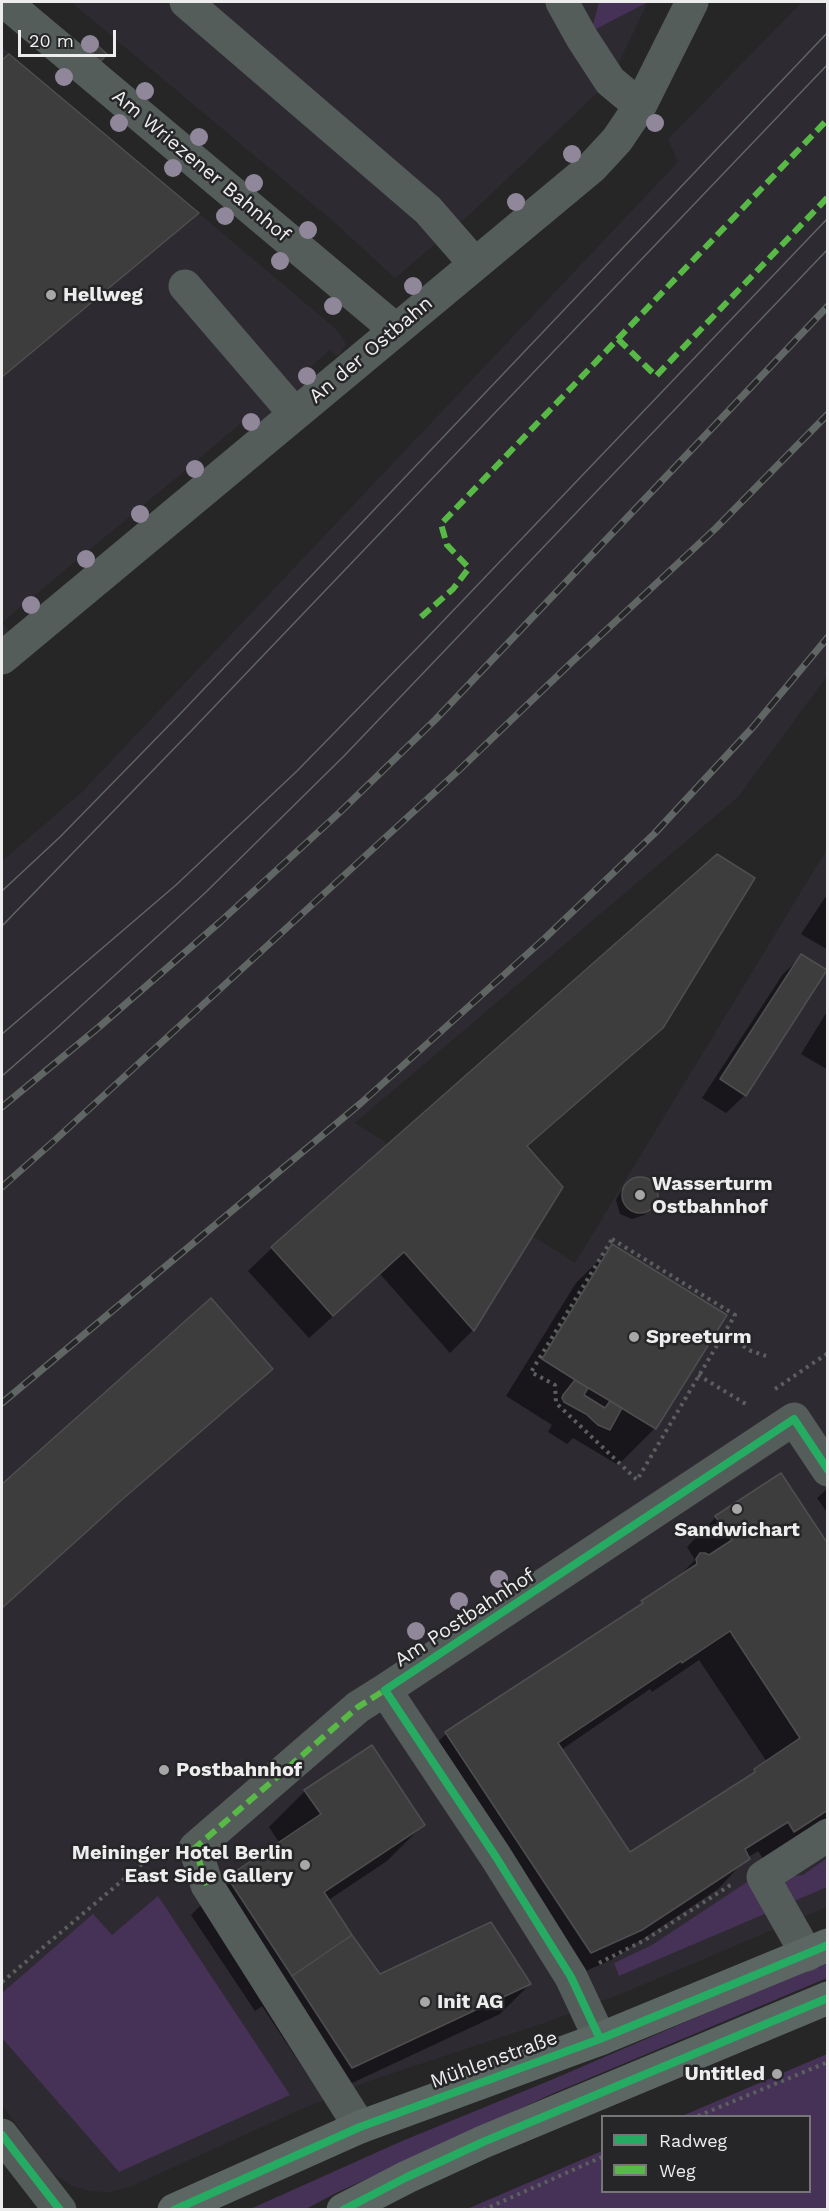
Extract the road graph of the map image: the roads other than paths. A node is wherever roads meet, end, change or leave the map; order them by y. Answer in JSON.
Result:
{"nodes":[{"id":1,"x":5,"y":2,"type":"edge"},
{"id":2,"x":186,"y":2,"type":"edge"},
{"id":3,"x":562,"y":2,"type":"edge"},
{"id":4,"x":692,"y":2,"type":"edge"},
{"id":5,"x":640,"y":106,"type":"junction"},
{"id":6,"x":475,"y":264,"type":"junction"},
{"id":7,"x":185,"y":286,"type":"dead end"},
{"id":8,"x":396,"y":330,"type":"junction"},
{"id":9,"x":295,"y":414,"type":"junction"},
{"id":10,"x":2,"y":658,"type":"edge"},
{"id":11,"x":828,"y":1470,"type":"edge"},
{"id":12,"x":385,"y":1690,"type":"junction"},
{"id":13,"x":828,"y":1835,"type":"edge"},
{"id":14,"x":817,"y":1950,"type":"edge"},
{"id":15,"x":828,"y":1998,"type":"edge"},
{"id":16,"x":600,"y":2039,"type":"junction"},
{"id":17,"x":360,"y":2127,"type":"junction"},
{"id":18,"x":2,"y":2135,"type":"edge"},
{"id":19,"x":60,"y":2210,"type":"edge"},
{"id":20,"x":174,"y":2210,"type":"edge"},
{"id":21,"x":344,"y":2210,"type":"edge"}],
"edges":[{"from":1,"to":8,"type":"street","name":"Am Wriezener Bahnhof"},
{"from":2,"to":6,"type":"street"},
{"from":3,"to":5,"type":"street"},
{"from":4,"to":5,"type":"street","name":"An der Ostbahn"},
{"from":5,"to":6,"type":"street","name":"An der Ostbahn"},
{"from":6,"to":8,"type":"street","name":"An der Ostbahn"},
{"from":7,"to":9,"type":"street"},
{"from":8,"to":9,"type":"street","name":"An der Ostbahn"},
{"from":9,"to":10,"type":"street","name":"An der Ostbahn"},
{"from":11,"to":12,"type":"street","name":"Am Postbahnhof"},
{"from":12,"to":16,"type":"street","name":"Am Postbahnhof"},
{"from":12,"to":17,"type":"street","name":"Am Postbahnhof"},
{"from":13,"to":14,"type":"street"},
{"from":14,"to":16,"type":"main road","name":"Mühlenstraße"},
{"from":15,"to":21,"type":"main road"},
{"from":16,"to":17,"type":"main road","name":"Mühlenstraße"},
{"from":17,"to":20,"type":"main road","name":"Mühlenstraße"},
{"from":18,"to":19,"type":"street"}]}
